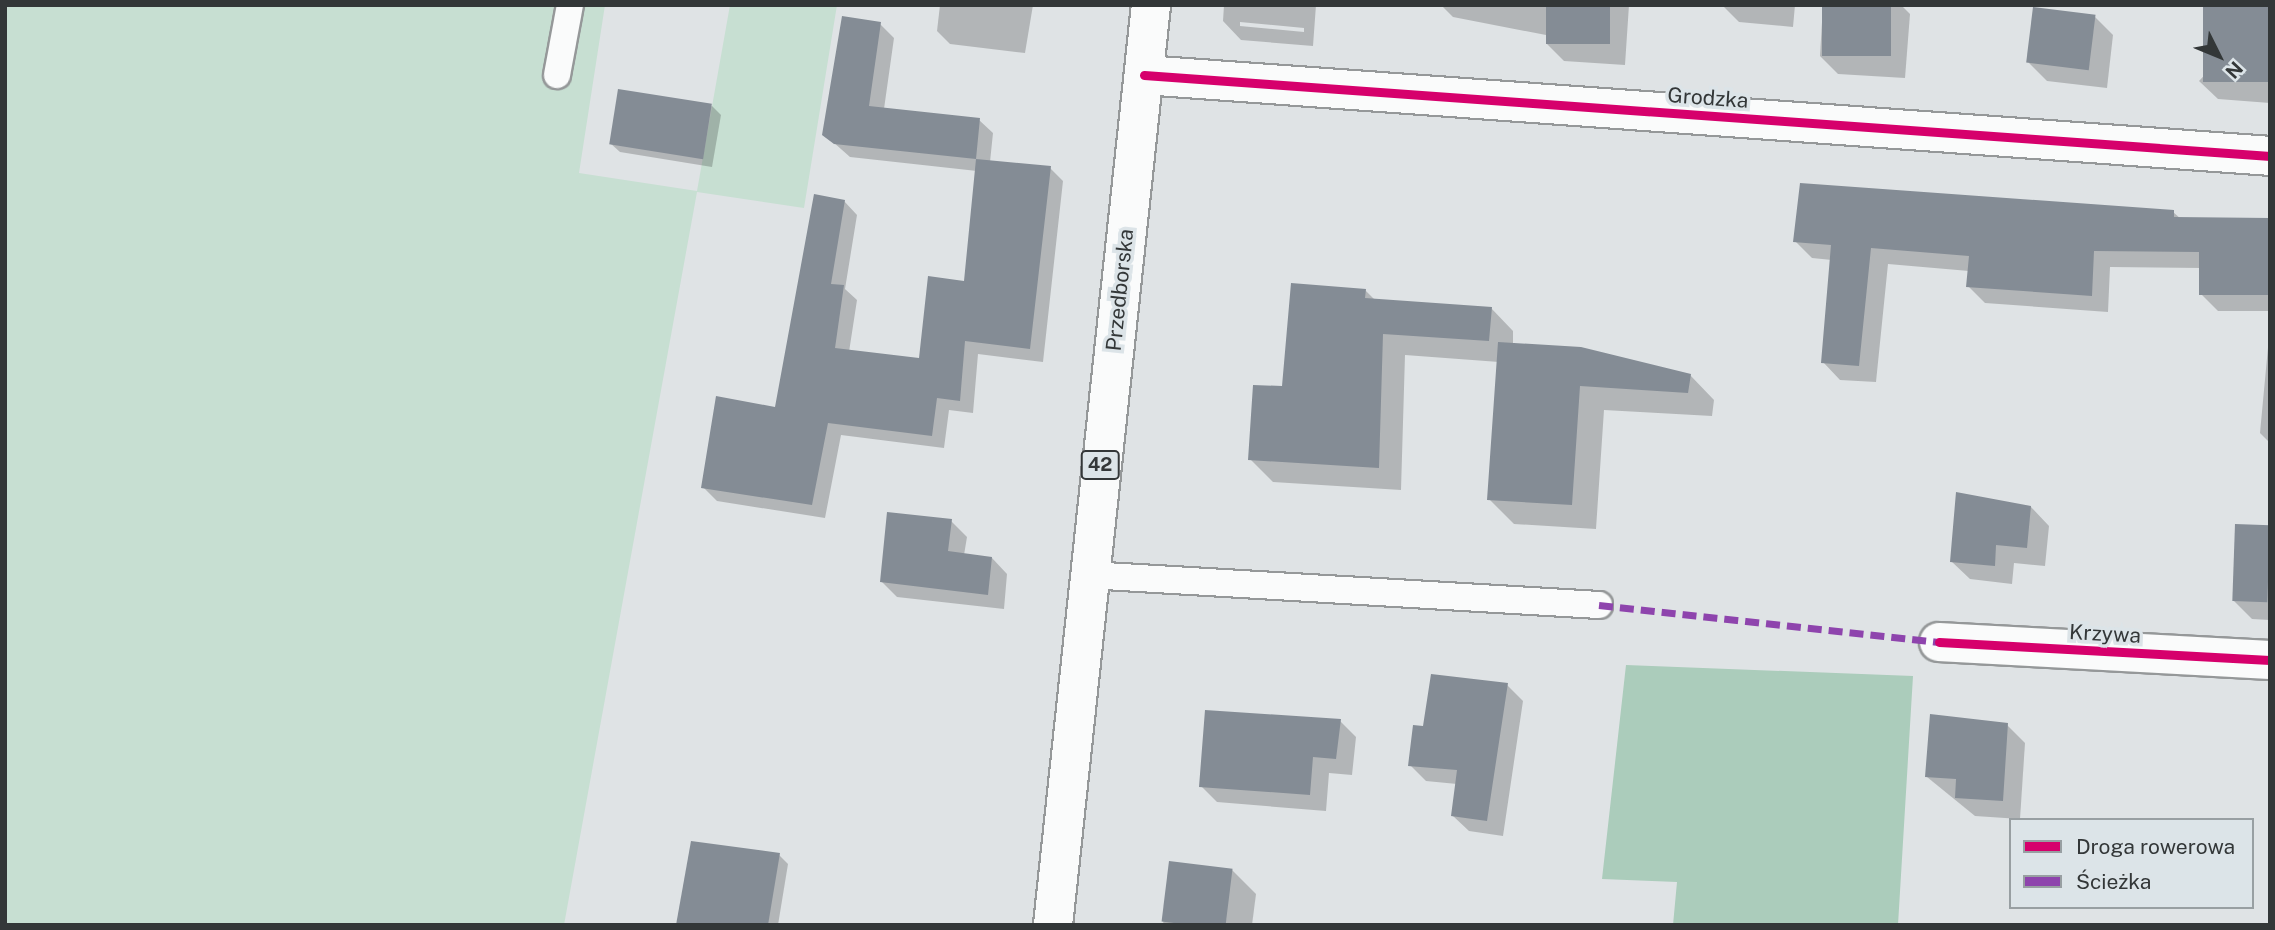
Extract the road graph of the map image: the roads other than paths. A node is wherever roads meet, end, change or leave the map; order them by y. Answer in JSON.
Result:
{"nodes":[{"id":1,"x":570,"y":5,"type":"edge"},
{"id":2,"x":1151,"y":5,"type":"edge"},
{"id":3,"x":557,"y":75,"type":"dead end"},
{"id":4,"x":1144,"y":75,"type":"junction"},
{"id":5,"x":2270,"y":156,"type":"edge"},
{"id":6,"x":1088,"y":575,"type":"junction"},
{"id":7,"x":1599,"y":605,"type":"dead end"},
{"id":8,"x":1939,"y":642,"type":"dead end"},
{"id":9,"x":2270,"y":660,"type":"edge"},
{"id":10,"x":1053,"y":925,"type":"edge"}],
"edges":[{"from":1,"to":3,"type":"lane"},
{"from":2,"to":4,"type":"street","name":"Przedborska","number":"42"},
{"from":4,"to":5,"type":"street","name":"Grodzka"},
{"from":4,"to":6,"type":"street","name":"Przedborska","number":"42"},
{"from":6,"to":7,"type":"lane"},
{"from":6,"to":10,"type":"street","name":"Przedborska","number":"42"},
{"from":8,"to":9,"type":"street","name":"Krzywa"}]}
